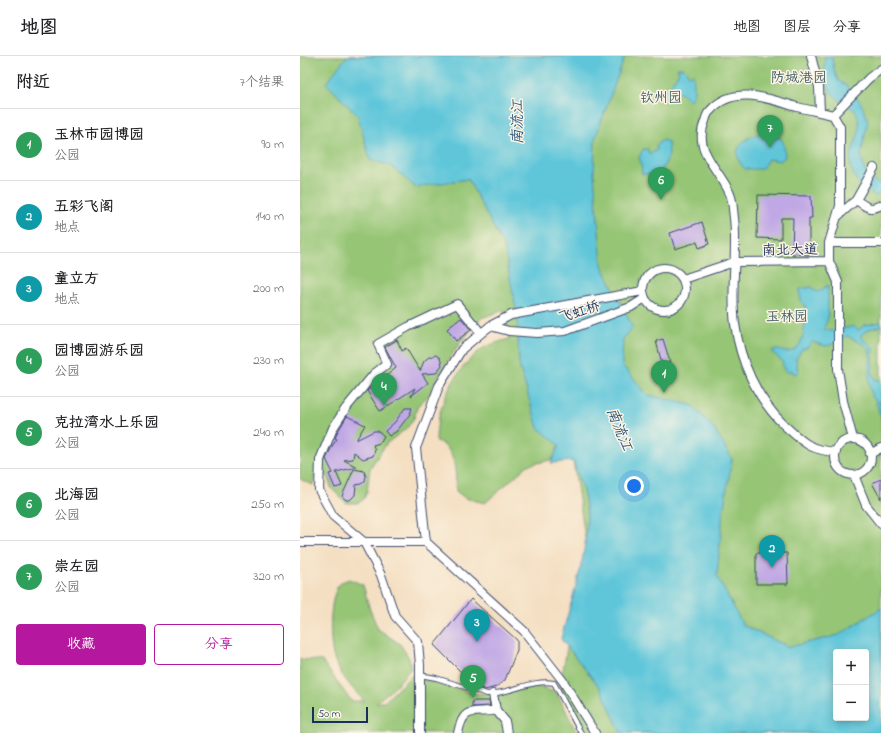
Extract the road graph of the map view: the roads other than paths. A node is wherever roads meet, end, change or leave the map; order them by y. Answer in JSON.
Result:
{"nodes":[{"id":1,"x":811,"y":56,"type":"edge"},
{"id":2,"x":881,"y":69,"type":"edge"},
{"id":3,"x":820,"y":112,"type":"junction"},
{"id":4,"x":833,"y":115,"type":"junction"},
{"id":5,"x":874,"y":168,"type":"dead end"},
{"id":6,"x":856,"y":200,"type":"junction"},
{"id":7,"x":881,"y":205,"type":"edge"},
{"id":8,"x":837,"y":217,"type":"junction"},
{"id":9,"x":829,"y":243,"type":"junction"},
{"id":10,"x":881,"y":243,"type":"edge"},
{"id":11,"x":829,"y":261,"type":"junction"},
{"id":12,"x":734,"y":262,"type":"junction"},
{"id":13,"x":683,"y":279,"type":"junction"},
{"id":14,"x":644,"y":295,"type":"junction"},
{"id":15,"x":490,"y":326,"type":"junction"},
{"id":16,"x":481,"y":333,"type":"junction"},
{"id":17,"x":853,"y":440,"type":"junction"},
{"id":18,"x":881,"y":448,"type":"edge"},
{"id":19,"x":836,"y":452,"type":"junction"},
{"id":20,"x":870,"y":454,"type":"junction"},
{"id":21,"x":854,"y":475,"type":"junction"},
{"id":22,"x":881,"y":524,"type":"edge"},
{"id":23,"x":300,"y":542,"type":"edge"},
{"id":24,"x":364,"y":542,"type":"junction"},
{"id":25,"x":426,"y":542,"type":"junction"},
{"id":26,"x":420,"y":675,"type":"junction"},
{"id":27,"x":493,"y":694,"type":"junction"},
{"id":28,"x":496,"y":710,"type":"junction"},
{"id":29,"x":420,"y":733,"type":"edge"},
{"id":30,"x":458,"y":733,"type":"edge"},
{"id":31,"x":507,"y":733,"type":"edge"},
{"id":32,"x":581,"y":733,"type":"edge"},
{"id":33,"x":595,"y":733,"type":"edge"}],
"edges":[{"from":1,"to":3,"type":"street"},
{"from":2,"to":4,"type":"street"},
{"from":3,"to":4,"type":"street"},
{"from":3,"to":12,"type":"street"},
{"from":4,"to":8,"type":"street"},
{"from":5,"to":6,"type":"street"},
{"from":6,"to":7,"type":"street"},
{"from":6,"to":8,"type":"street"},
{"from":8,"to":9,"type":"street"},
{"from":9,"to":10,"type":"street","name":"南北大道"},
{"from":9,"to":11,"type":"street","name":"南北大道"},
{"from":11,"to":12,"type":"street","name":"南北大道"},
{"from":11,"to":17,"type":"street"},
{"from":12,"to":13,"type":"street","name":"南北大道"},
{"from":12,"to":19,"type":"street"},
{"from":13,"to":14,"type":"street"},
{"from":13,"to":14,"type":"street"},
{"from":14,"to":15,"type":"street","name":"飞虹桥"},
{"from":14,"to":15,"type":"street","name":"飞虹桥"},
{"from":15,"to":16,"type":"street","name":"飞虹桥"},
{"from":16,"to":24,"type":"street"},
{"from":16,"to":25,"type":"street","name":"飞虹桥"},
{"from":17,"to":19,"type":"street"},
{"from":17,"to":20,"type":"street"},
{"from":18,"to":20,"type":"street"},
{"from":19,"to":21,"type":"street"},
{"from":20,"to":21,"type":"street"},
{"from":21,"to":22,"type":"street"},
{"from":23,"to":24,"type":"street"},
{"from":24,"to":25,"type":"street"},
{"from":24,"to":26,"type":"street"},
{"from":25,"to":33,"type":"street"},
{"from":26,"to":27,"type":"lane"},
{"from":26,"to":29,"type":"street"},
{"from":27,"to":28,"type":"street"},
{"from":27,"to":32,"type":"lane"},
{"from":28,"to":30,"type":"street"},
{"from":28,"to":31,"type":"street"}]}
